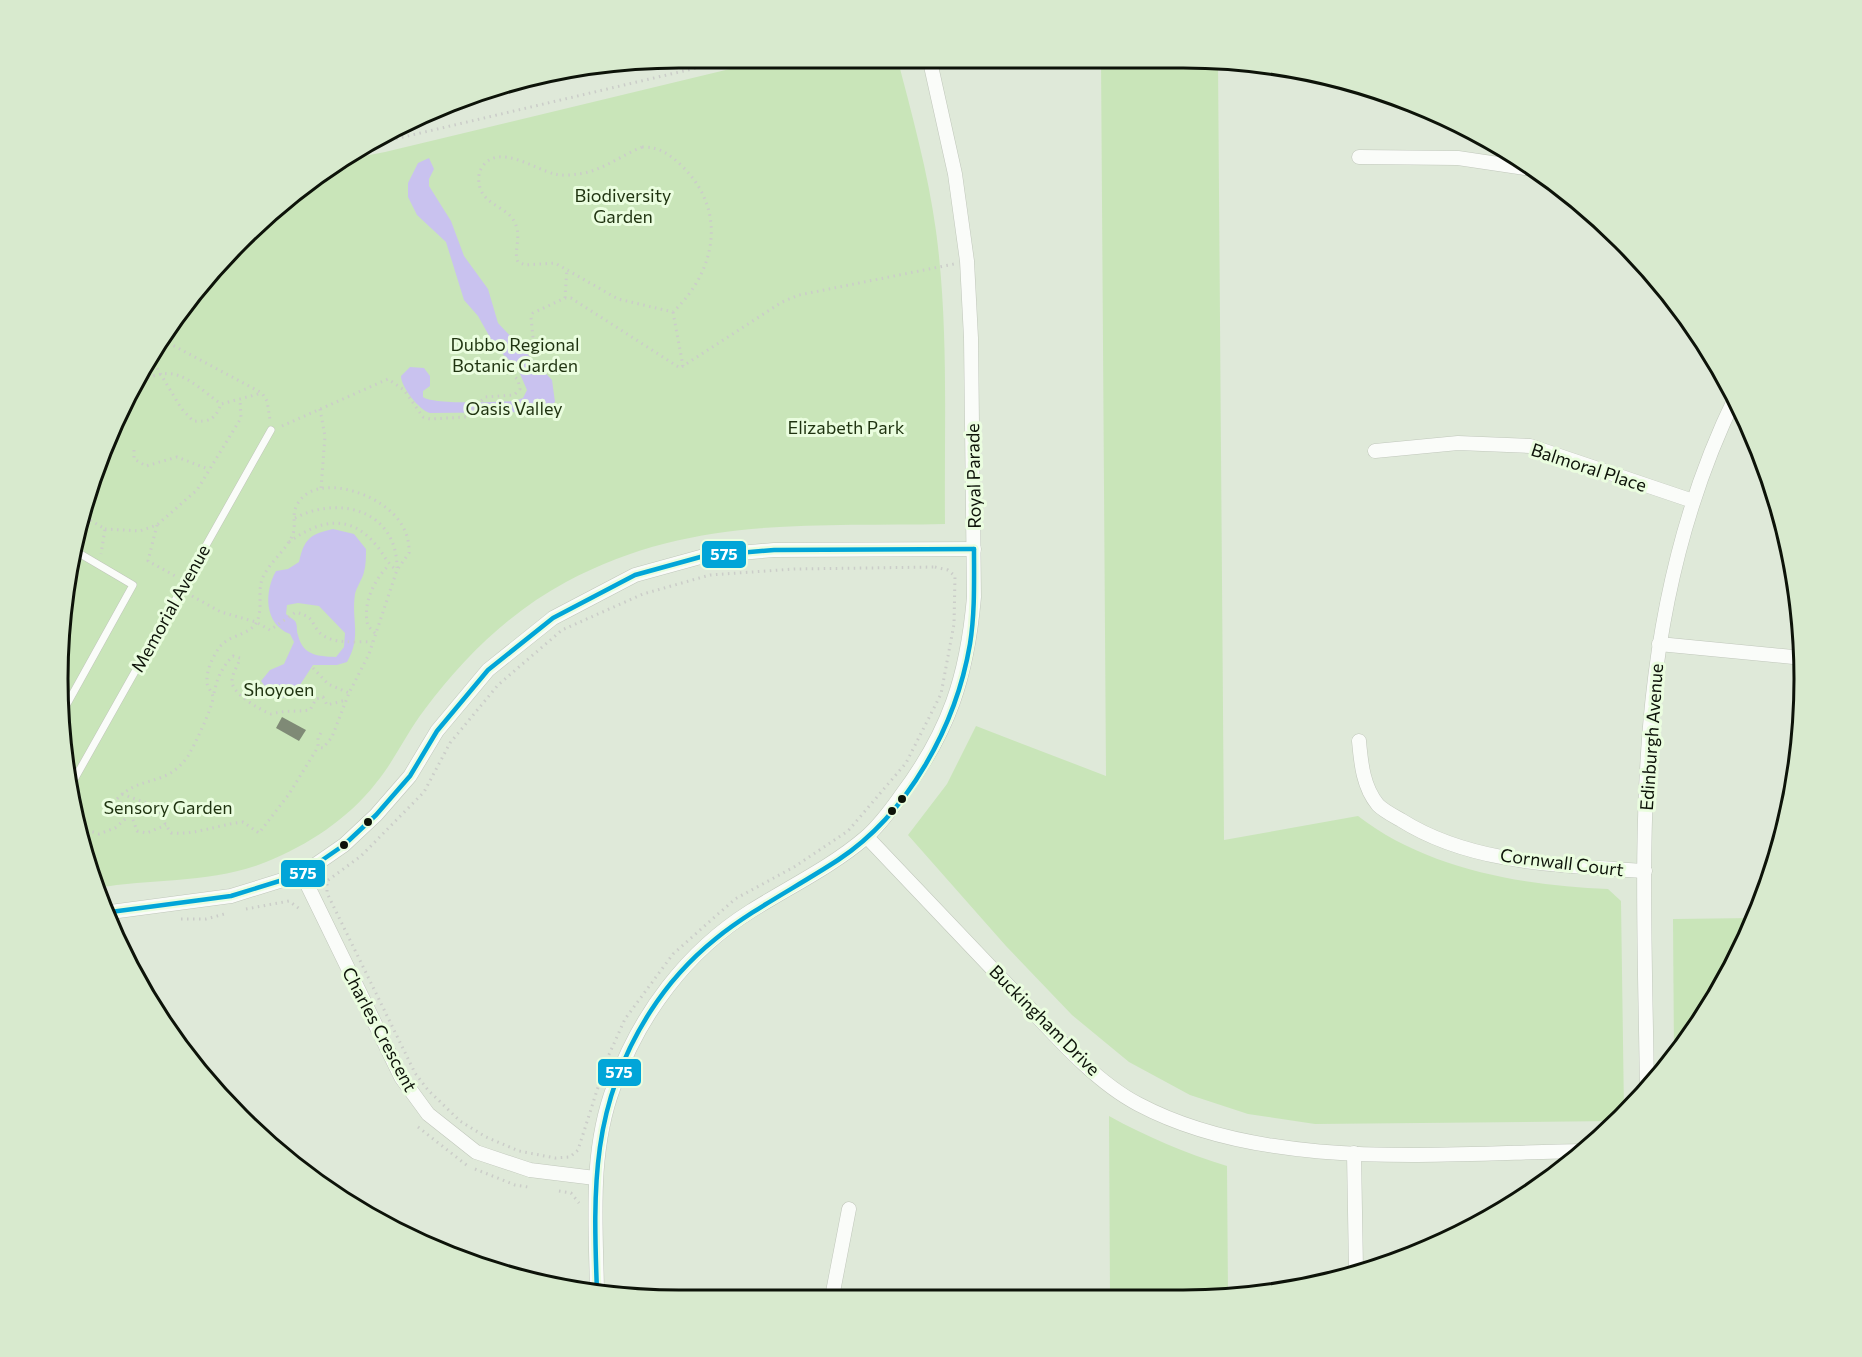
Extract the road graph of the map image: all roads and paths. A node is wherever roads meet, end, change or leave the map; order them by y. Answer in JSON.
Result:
{"nodes":[{"id":1,"x":696,"y":68,"type":"edge"},
{"id":2,"x":931,"y":68,"type":"edge"},
{"id":3,"x":390,"y":140,"type":"edge"},
{"id":4,"x":1359,"y":157,"type":"dead end"},
{"id":5,"x":1518,"y":167,"type":"edge"},
{"id":6,"x":968,"y":261,"type":"junction"},
{"id":7,"x":567,"y":268,"type":"junction"},
{"id":8,"x":565,"y":297,"type":"junction"},
{"id":9,"x":673,"y":312,"type":"junction"},
{"id":10,"x":168,"y":343,"type":"edge"},
{"id":11,"x":155,"y":363,"type":"edge"},
{"id":12,"x":683,"y":366,"type":"junction"},
{"id":13,"x":161,"y":372,"type":"junction"},
{"id":14,"x":145,"y":380,"type":"edge"},
{"id":15,"x":262,"y":393,"type":"junction"},
{"id":16,"x":240,"y":399,"type":"junction"},
{"id":17,"x":221,"y":404,"type":"junction"},
{"id":18,"x":1730,"y":407,"type":"edge"},
{"id":19,"x":320,"y":409,"type":"junction"},
{"id":20,"x":271,"y":430,"type":"junction"},
{"id":21,"x":134,"y":450,"type":"dead end"},
{"id":22,"x":1375,"y":451,"type":"dead end"},
{"id":23,"x":208,"y":470,"type":"junction"},
{"id":24,"x":321,"y":489,"type":"junction"},
{"id":25,"x":1693,"y":501,"type":"junction"},
{"id":26,"x":88,"y":518,"type":"edge"},
{"id":27,"x":294,"y":518,"type":"junction"},
{"id":28,"x":157,"y":525,"type":"junction"},
{"id":29,"x":105,"y":529,"type":"junction"},
{"id":30,"x":287,"y":544,"type":"junction"},
{"id":31,"x":974,"y":549,"type":"junction"},
{"id":32,"x":80,"y":554,"type":"edge"},
{"id":33,"x":99,"y":565,"type":"junction"},
{"id":34,"x":389,"y":565,"type":"junction"},
{"id":35,"x":397,"y":570,"type":"junction"},
{"id":36,"x":184,"y":581,"type":"junction"},
{"id":37,"x":180,"y":589,"type":"junction"},
{"id":38,"x":256,"y":622,"type":"junction"},
{"id":39,"x":375,"y":633,"type":"junction"},
{"id":40,"x":372,"y":642,"type":"junction"},
{"id":41,"x":1659,"y":644,"type":"junction"},
{"id":42,"x":1793,"y":657,"type":"edge"},
{"id":43,"x":313,"y":668,"type":"dead end"},
{"id":44,"x":348,"y":693,"type":"junction"},
{"id":45,"x":213,"y":695,"type":"junction"},
{"id":46,"x":346,"y":700,"type":"junction"},
{"id":47,"x":69,"y":701,"type":"edge"},
{"id":48,"x":323,"y":729,"type":"dead end"},
{"id":49,"x":1359,"y":741,"type":"dead end"},
{"id":50,"x":318,"y":747,"type":"junction"},
{"id":51,"x":76,"y":777,"type":"edge"},
{"id":52,"x":122,"y":794,"type":"junction"},
{"id":53,"x":131,"y":814,"type":"junction"},
{"id":54,"x":166,"y":825,"type":"junction"},
{"id":55,"x":86,"y":830,"type":"edge"},
{"id":56,"x":867,"y":837,"type":"junction"},
{"id":57,"x":1645,"y":871,"type":"junction"},
{"id":58,"x":302,"y":874,"type":"junction"},
{"id":59,"x":327,"y":881,"type":"joint"},
{"id":60,"x":114,"y":911,"type":"edge"},
{"id":61,"x":1647,"y":1076,"type":"edge"},
{"id":62,"x":1570,"y":1151,"type":"edge"},
{"id":63,"x":1354,"y":1154,"type":"junction"},
{"id":64,"x":595,"y":1179,"type":"junction"},
{"id":65,"x":849,"y":1209,"type":"dead end"},
{"id":66,"x":1356,"y":1265,"type":"edge"},
{"id":67,"x":597,"y":1284,"type":"edge"},
{"id":68,"x":832,"y":1290,"type":"edge"}],
"edges":[{"from":1,"to":3,"type":"path"},
{"from":2,"to":6,"type":"street","name":"Royal Parade"},
{"from":4,"to":5,"type":"street"},
{"from":6,"to":12,"type":"path"},
{"from":6,"to":31,"type":"street","name":"Royal Parade"},
{"from":7,"to":8,"type":"path"},
{"from":7,"to":9,"type":"path"},
{"from":7,"to":9,"type":"path"},
{"from":8,"to":12,"type":"path"},
{"from":8,"to":19,"type":"path"},
{"from":9,"to":12,"type":"path"},
{"from":10,"to":15,"type":"path"},
{"from":11,"to":13,"type":"path"},
{"from":13,"to":14,"type":"path"},
{"from":13,"to":17,"type":"path"},
{"from":13,"to":17,"type":"path"},
{"from":15,"to":16,"type":"path"},
{"from":15,"to":20,"type":"path"},
{"from":16,"to":17,"type":"path"},
{"from":16,"to":23,"type":"path"},
{"from":18,"to":25,"type":"street","name":"Edinburgh Avenue"},
{"from":19,"to":20,"type":"path"},
{"from":19,"to":24,"type":"path"},
{"from":20,"to":36,"type":"lane","name":"Memorial Avenue"},
{"from":21,"to":23,"type":"path"},
{"from":22,"to":25,"type":"street","name":"Balmoral Place"},
{"from":23,"to":28,"type":"path"},
{"from":24,"to":27,"type":"path"},
{"from":24,"to":35,"type":"path"},
{"from":25,"to":41,"type":"street","name":"Edinburgh Avenue"},
{"from":26,"to":29,"type":"path"},
{"from":27,"to":30,"type":"path"},
{"from":27,"to":35,"type":"path"},
{"from":28,"to":29,"type":"path"},
{"from":28,"to":36,"type":"path"},
{"from":29,"to":33,"type":"path"},
{"from":30,"to":34,"type":"path"},
{"from":30,"to":38,"type":"path"},
{"from":31,"to":56,"type":"street","name":"Royal Parade"},
{"from":31,"to":58,"type":"street"},
{"from":32,"to":33,"type":"lane"},
{"from":33,"to":47,"type":"lane"},
{"from":34,"to":35,"type":"path"},
{"from":34,"to":39,"type":"path"},
{"from":35,"to":39,"type":"path"},
{"from":36,"to":37,"type":"lane","name":"Memorial Avenue"},
{"from":37,"to":38,"type":"path"},
{"from":37,"to":51,"type":"lane","name":"Memorial Avenue"},
{"from":38,"to":40,"type":"path"},
{"from":38,"to":45,"type":"path"},
{"from":39,"to":40,"type":"path"},
{"from":40,"to":44,"type":"path"},
{"from":41,"to":42,"type":"street"},
{"from":41,"to":57,"type":"street","name":"Edinburgh Avenue"},
{"from":43,"to":44,"type":"path"},
{"from":44,"to":46,"type":"path"},
{"from":45,"to":46,"type":"path"},
{"from":45,"to":52,"type":"path"},
{"from":46,"to":50,"type":"path"},
{"from":48,"to":50,"type":"path"},
{"from":49,"to":57,"type":"street","name":"Cornwall Court"},
{"from":50,"to":54,"type":"path"},
{"from":52,"to":53,"type":"path"},
{"from":52,"to":54,"type":"path"},
{"from":53,"to":54,"type":"path"},
{"from":53,"to":55,"type":"path"},
{"from":56,"to":63,"type":"street","name":"Buckingham Drive"},
{"from":56,"to":64,"type":"street","name":"Royal Parade"},
{"from":57,"to":61,"type":"street","name":"Edinburgh Avenue"},
{"from":58,"to":60,"type":"street"},
{"from":58,"to":64,"type":"street","name":"Charles Crescent"},
{"from":59,"to":59,"type":"path"},
{"from":62,"to":63,"type":"street","name":"Buckingham Drive"},
{"from":63,"to":66,"type":"street"},
{"from":64,"to":67,"type":"street","name":"Royal Parade"},
{"from":65,"to":68,"type":"street"}]}
